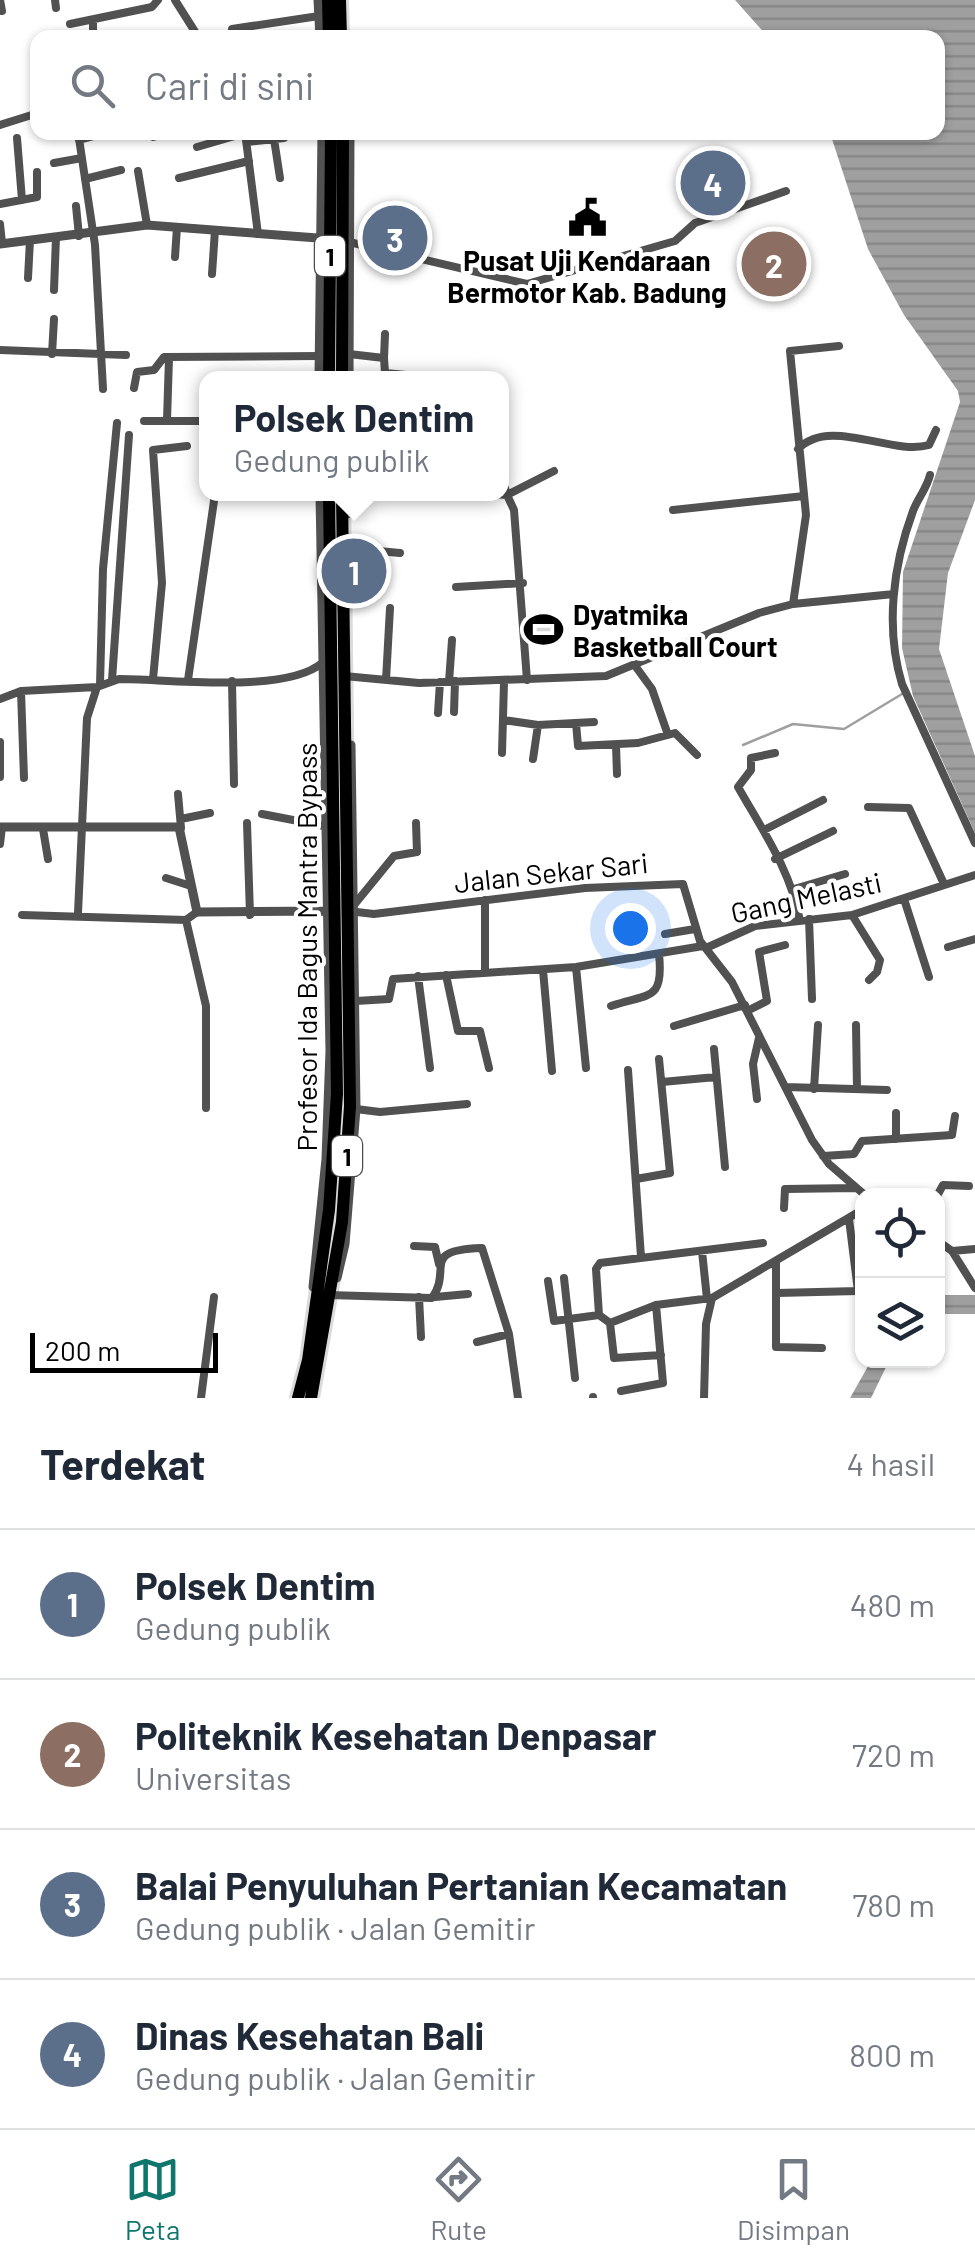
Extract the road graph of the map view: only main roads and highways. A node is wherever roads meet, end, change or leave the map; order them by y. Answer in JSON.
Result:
{"nodes":[{"id":1,"x":328,"y":0,"type":"edge"},
{"id":2,"x":343,"y":0,"type":"edge"},
{"id":3,"x":329,"y":30,"type":"edge"},
{"id":4,"x":344,"y":30,"type":"edge"},
{"id":5,"x":331,"y":140,"type":"edge"},
{"id":6,"x":345,"y":140,"type":"edge"},
{"id":7,"x":337,"y":240,"type":"junction"},
{"id":8,"x":329,"y":371,"type":"edge"},
{"id":9,"x":346,"y":371,"type":"edge"},
{"id":10,"x":329,"y":501,"type":"edge"},
{"id":11,"x":344,"y":501,"type":"edge"},
{"id":12,"x":336,"y":601,"type":"junction"},
{"id":13,"x":324,"y":1296,"type":"junction"},
{"id":14,"x":298,"y":1398,"type":"edge"},
{"id":15,"x":311,"y":1398,"type":"edge"}],
"edges":[{"from":1,"to":3,"type":"highway"},
{"from":2,"to":4,"type":"highway"},
{"from":5,"to":7,"type":"highway","number":"1"},
{"from":6,"to":7,"type":"highway","number":"1"},
{"from":7,"to":8,"type":"highway","number":"1"},
{"from":7,"to":9,"type":"highway","number":"1"},
{"from":10,"to":12,"type":"highway","name":"Profesor Ida Bagus Mantra Bypass","number":"1"},
{"from":11,"to":12,"type":"highway","name":"Profesor Ida Bagus Mantra Bypass","number":"1"},
{"from":12,"to":13,"type":"highway","name":"Profesor Ida Bagus Mantra Bypass","number":"1"},
{"from":12,"to":13,"type":"highway","name":"Profesor Ida Bagus Mantra Bypass","number":"1"},
{"from":13,"to":14,"type":"highway","name":"Profesor Ida Bagus Mantra Bypass","number":"1"},
{"from":13,"to":15,"type":"highway","name":"Profesor Ida Bagus Mantra Bypass","number":"1"}]}
